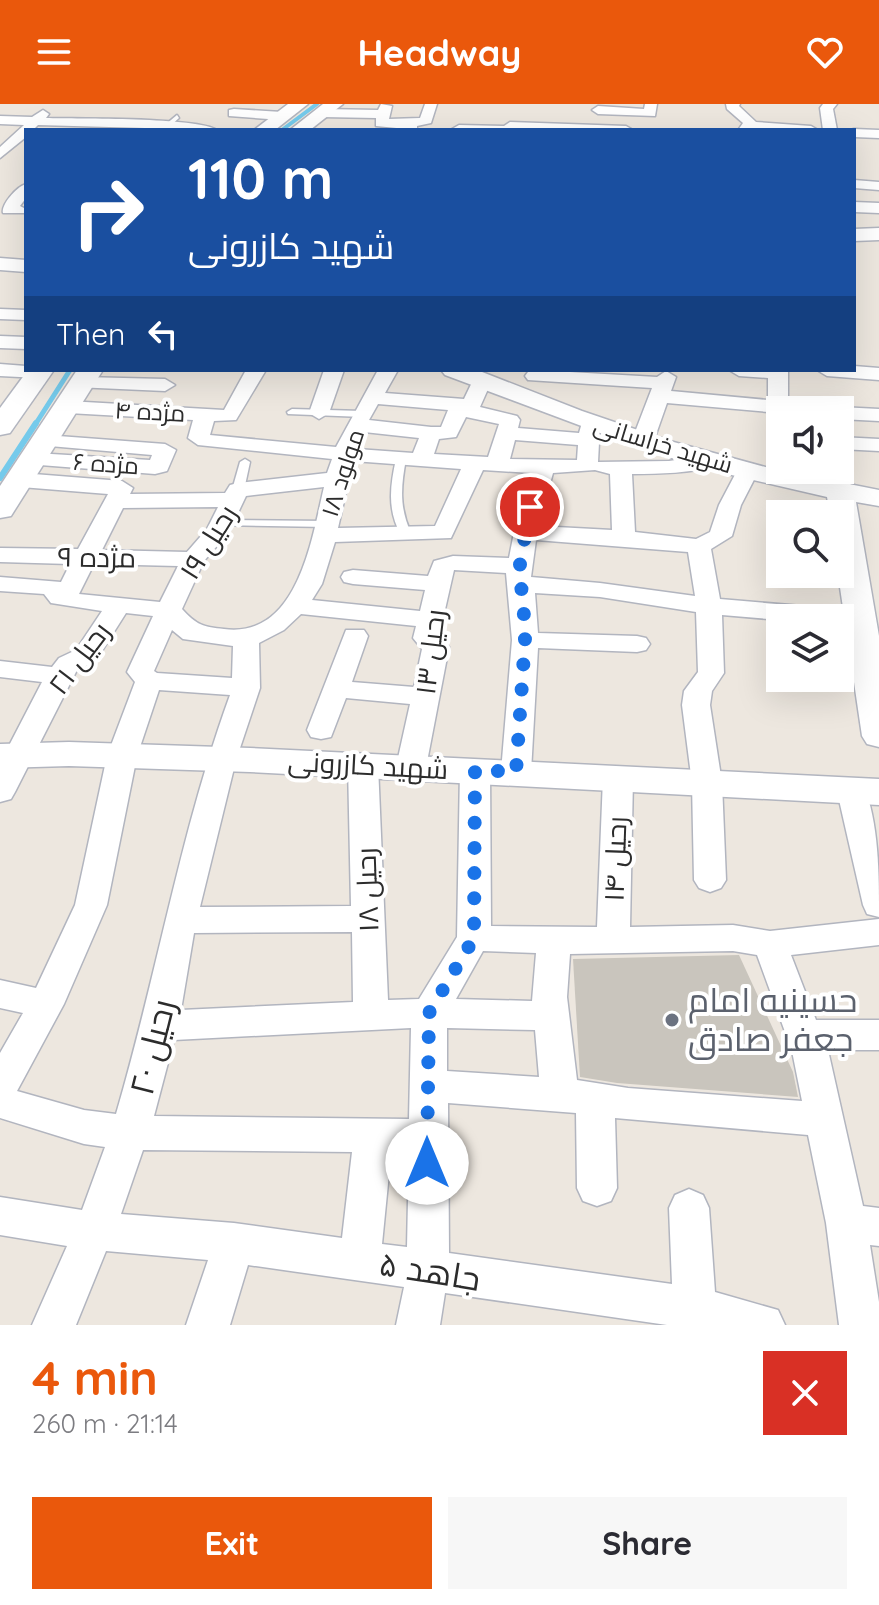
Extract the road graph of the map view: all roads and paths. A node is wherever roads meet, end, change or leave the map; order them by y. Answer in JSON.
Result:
{"nodes":[{"id":1,"x":299,"y":104,"type":"edge"},
{"id":2,"x":431,"y":104,"type":"edge"},
{"id":3,"x":651,"y":104,"type":"edge"},
{"id":4,"x":713,"y":104,"type":"edge"},
{"id":5,"x":831,"y":104,"type":"edge"},
{"id":6,"x":77,"y":105,"type":"edge"},
{"id":7,"x":733,"y":105,"type":"edge"},
{"id":8,"x":0,"y":107,"type":"edge"},
{"id":9,"x":385,"y":109,"type":"edge"},
{"id":10,"x":50,"y":110,"type":"junction"},
{"id":11,"x":473,"y":111,"type":"dead end"},
{"id":12,"x":123,"y":112,"type":"dead end"},
{"id":13,"x":234,"y":113,"type":"dead end"},
{"id":14,"x":592,"y":115,"type":"edge"},
{"id":15,"x":282,"y":116,"type":"junction"},
{"id":16,"x":315,"y":118,"type":"edge"},
{"id":17,"x":0,"y":120,"type":"edge"},
{"id":18,"x":426,"y":120,"type":"junction"},
{"id":19,"x":32,"y":121,"type":"junction"},
{"id":20,"x":517,"y":123,"type":"edge"},
{"id":21,"x":110,"y":124,"type":"junction"},
{"id":22,"x":130,"y":127,"type":"edge"},
{"id":23,"x":410,"y":127,"type":"edge"},
{"id":24,"x":459,"y":127,"type":"edge"},
{"id":25,"x":28,"y":128,"type":"edge"},
{"id":26,"x":187,"y":128,"type":"edge"},
{"id":27,"x":266,"y":128,"type":"edge"},
{"id":28,"x":354,"y":128,"type":"edge"},
{"id":29,"x":747,"y":128,"type":"edge"},
{"id":30,"x":830,"y":128,"type":"edge"},
{"id":31,"x":856,"y":133,"type":"edge"},
{"id":32,"x":879,"y":134,"type":"edge"},
{"id":33,"x":21,"y":142,"type":"edge"},
{"id":34,"x":0,"y":154,"type":"edge"},
{"id":35,"x":856,"y":184,"type":"edge"},
{"id":36,"x":879,"y":186,"type":"edge"},
{"id":37,"x":24,"y":190,"type":"edge"},
{"id":38,"x":856,"y":207,"type":"edge"},
{"id":39,"x":879,"y":208,"type":"edge"},
{"id":40,"x":22,"y":210,"type":"edge"},
{"id":41,"x":1,"y":226,"type":"edge"},
{"id":42,"x":24,"y":226,"type":"edge"},
{"id":43,"x":879,"y":234,"type":"edge"},
{"id":44,"x":856,"y":235,"type":"edge"},
{"id":45,"x":0,"y":264,"type":"edge"},
{"id":46,"x":24,"y":266,"type":"edge"},
{"id":47,"x":0,"y":314,"type":"edge"},
{"id":48,"x":24,"y":315,"type":"edge"},
{"id":49,"x":0,"y":342,"type":"edge"},
{"id":50,"x":24,"y":343,"type":"edge"},
{"id":51,"x":0,"y":370,"type":"edge"},
{"id":52,"x":24,"y":371,"type":"edge"},
{"id":53,"x":39,"y":372,"type":"edge"},
{"id":54,"x":255,"y":372,"type":"edge"},
{"id":55,"x":333,"y":372,"type":"edge"},
{"id":56,"x":387,"y":372,"type":"edge"},
{"id":57,"x":459,"y":372,"type":"edge"},
{"id":58,"x":778,"y":372,"type":"edge"},
{"id":59,"x":850,"y":372,"type":"edge"},
{"id":60,"x":873,"y":374,"type":"edge"},
{"id":61,"x":604,"y":375,"type":"edge"},
{"id":62,"x":482,"y":380,"type":"junction"},
{"id":63,"x":534,"y":382,"type":"edge"},
{"id":64,"x":664,"y":383,"type":"edge"},
{"id":65,"x":165,"y":385,"type":"dead end"},
{"id":66,"x":80,"y":387,"type":"edge"},
{"id":67,"x":879,"y":391,"type":"edge"},
{"id":68,"x":778,"y":396,"type":"edge"},
{"id":69,"x":9,"y":402,"type":"edge"},
{"id":70,"x":766,"y":404,"type":"edge"},
{"id":71,"x":460,"y":407,"type":"junction"},
{"id":72,"x":292,"y":412,"type":"dead end"},
{"id":73,"x":319,"y":413,"type":"junction"},
{"id":74,"x":364,"y":413,"type":"junction"},
{"id":75,"x":854,"y":414,"type":"edge"},
{"id":76,"x":205,"y":415,"type":"junction"},
{"id":77,"x":879,"y":415,"type":"edge"},
{"id":78,"x":0,"y":427,"type":"edge"},
{"id":79,"x":589,"y":432,"type":"junction"},
{"id":80,"x":431,"y":433,"type":"junction"},
{"id":81,"x":508,"y":433,"type":"junction"},
{"id":82,"x":643,"y":440,"type":"junction"},
{"id":83,"x":854,"y":444,"type":"edge"},
{"id":84,"x":879,"y":445,"type":"edge"},
{"id":85,"x":164,"y":449,"type":"dead end"},
{"id":86,"x":345,"y":452,"type":"junction"},
{"id":87,"x":34,"y":460,"type":"junction"},
{"id":88,"x":411,"y":460,"type":"junction"},
{"id":89,"x":710,"y":461,"type":"junction"},
{"id":90,"x":245,"y":462,"type":"dead end"},
{"id":91,"x":486,"y":464,"type":"junction"},
{"id":92,"x":587,"y":466,"type":"junction"},
{"id":93,"x":544,"y":467,"type":"junction"},
{"id":94,"x":621,"y":467,"type":"junction"},
{"id":95,"x":747,"y":472,"type":"junction"},
{"id":96,"x":766,"y":474,"type":"edge"},
{"id":97,"x":337,"y":479,"type":"junction"},
{"id":98,"x":840,"y":484,"type":"edge"},
{"id":99,"x":848,"y":484,"type":"edge"},
{"id":100,"x":119,"y":494,"type":"junction"},
{"id":101,"x":237,"y":495,"type":"junction"},
{"id":102,"x":879,"y":498,"type":"edge"},
{"id":103,"x":0,"y":509,"type":"edge"},
{"id":104,"x":223,"y":523,"type":"junction"},
{"id":105,"x":326,"y":530,"type":"junction"},
{"id":106,"x":526,"y":532,"type":"junction"},
{"id":107,"x":405,"y":533,"type":"junction"},
{"id":108,"x":370,"y":534,"type":"junction"},
{"id":109,"x":624,"y":538,"type":"junction"},
{"id":110,"x":699,"y":546,"type":"junction"},
{"id":111,"x":0,"y":555,"type":"edge"},
{"id":112,"x":85,"y":556,"type":"junction"},
{"id":113,"x":193,"y":559,"type":"junction"},
{"id":114,"x":520,"y":575,"type":"junction"},
{"id":115,"x":353,"y":577,"type":"junction"},
{"id":116,"x":0,"y":584,"type":"edge"},
{"id":117,"x":440,"y":584,"type":"junction"},
{"id":118,"x":64,"y":599,"type":"junction"},
{"id":119,"x":118,"y":605,"type":"junction"},
{"id":120,"x":297,"y":606,"type":"junction"},
{"id":121,"x":709,"y":606,"type":"junction"},
{"id":122,"x":169,"y":610,"type":"junction"},
{"id":123,"x":339,"y":611,"type":"junction"},
{"id":124,"x":431,"y":620,"type":"junction"},
{"id":125,"x":355,"y":636,"type":"dead end"},
{"id":126,"x":867,"y":639,"type":"edge"},
{"id":127,"x":246,"y":640,"type":"junction"},
{"id":128,"x":525,"y":640,"type":"junction"},
{"id":129,"x":637,"y":644,"type":"dead end"},
{"id":130,"x":0,"y":669,"type":"edge"},
{"id":131,"x":59,"y":676,"type":"junction"},
{"id":132,"x":149,"y":681,"type":"junction"},
{"id":133,"x":246,"y":688,"type":"junction"},
{"id":134,"x":337,"y":689,"type":"junction"},
{"id":135,"x":425,"y":697,"type":"junction"},
{"id":136,"x":321,"y":730,"type":"dead end"},
{"id":137,"x":879,"y":731,"type":"edge"},
{"id":138,"x":9,"y":756,"type":"edge"},
{"id":139,"x":122,"y":756,"type":"junction"},
{"id":140,"x":221,"y":760,"type":"junction"},
{"id":141,"x":363,"y":765,"type":"junction"},
{"id":142,"x":411,"y":767,"type":"junction"},
{"id":143,"x":475,"y":770,"type":"junction"},
{"id":144,"x":516,"y":772,"type":"junction"},
{"id":145,"x":618,"y":778,"type":"junction"},
{"id":146,"x":707,"y":783,"type":"junction"},
{"id":147,"x":0,"y":792,"type":"edge"},
{"id":148,"x":866,"y":792,"type":"edge"},
{"id":149,"x":710,"y":880,"type":"dead end"},
{"id":150,"x":879,"y":905,"type":"edge"},
{"id":151,"x":367,"y":919,"type":"junction"},
{"id":152,"x":180,"y":920,"type":"junction"},
{"id":153,"x":879,"y":932,"type":"edge"},
{"id":154,"x":474,"y":938,"type":"junction"},
{"id":155,"x":613,"y":940,"type":"junction"},
{"id":156,"x":554,"y":941,"type":"junction"},
{"id":157,"x":770,"y":944,"type":"junction"},
{"id":158,"x":0,"y":994,"type":"edge"},
{"id":159,"x":46,"y":1004,"type":"junction"},
{"id":160,"x":429,"y":1013,"type":"junction"},
{"id":161,"x":371,"y":1015,"type":"junction"},
{"id":162,"x":552,"y":1016,"type":"junction"},
{"id":163,"x":160,"y":1026,"type":"junction"},
{"id":164,"x":804,"y":1035,"type":"junction"},
{"id":165,"x":879,"y":1035,"type":"edge"},
{"id":166,"x":427,"y":1086,"type":"junction"},
{"id":167,"x":0,"y":1087,"type":"edge"},
{"id":168,"x":578,"y":1097,"type":"junction"},
{"id":169,"x":0,"y":1102,"type":"edge"},
{"id":170,"x":824,"y":1119,"type":"junction"},
{"id":171,"x":130,"y":1133,"type":"junction"},
{"id":172,"x":374,"y":1134,"type":"junction"},
{"id":173,"x":427,"y":1136,"type":"junction"},
{"id":174,"x":597,"y":1188,"type":"dead end"},
{"id":175,"x":689,"y":1208,"type":"dead end"},
{"id":176,"x":0,"y":1216,"type":"edge"},
{"id":177,"x":862,"y":1225,"type":"edge"},
{"id":178,"x":94,"y":1231,"type":"junction"},
{"id":179,"x":234,"y":1243,"type":"junction"},
{"id":180,"x":360,"y":1260,"type":"junction"},
{"id":181,"x":428,"y":1272,"type":"junction"},
{"id":182,"x":696,"y":1317,"type":"edge"},
{"id":183,"x":54,"y":1325,"type":"edge"},
{"id":184,"x":208,"y":1325,"type":"edge"},
{"id":185,"x":418,"y":1325,"type":"edge"},
{"id":186,"x":763,"y":1325,"type":"edge"},
{"id":187,"x":861,"y":1325,"type":"edge"}],
"edges":[{"from":1,"to":15,"type":"main road"},
{"from":2,"to":18,"type":"street"},
{"from":3,"to":14,"type":"street"},
{"from":4,"to":7,"type":"street"},
{"from":5,"to":30,"type":"street"},
{"from":6,"to":10,"type":"street"},
{"from":7,"to":29,"type":"street"},
{"from":8,"to":10,"type":"street"},
{"from":9,"to":16,"type":"street"},
{"from":9,"to":23,"type":"street"},
{"from":10,"to":19,"type":"street"},
{"from":11,"to":24,"type":"street"},
{"from":12,"to":21,"type":"street"},
{"from":13,"to":15,"type":"street"},
{"from":14,"to":20,"type":"street"},
{"from":15,"to":27,"type":"main road"},
{"from":16,"to":28,"type":"street"},
{"from":17,"to":19,"type":"street"},
{"from":18,"to":23,"type":"street"},
{"from":18,"to":24,"type":"street"},
{"from":19,"to":21,"type":"street"},
{"from":19,"to":25,"type":"street"},
{"from":20,"to":24,"type":"street"},
{"from":21,"to":22,"type":"street"},
{"from":22,"to":26,"type":"street"},
{"from":31,"to":32,"type":"street"},
{"from":33,"to":34,"type":"street"},
{"from":35,"to":36,"type":"street"},
{"from":37,"to":40,"type":"street"},
{"from":38,"to":39,"type":"street"},
{"from":40,"to":41,"type":"street"},
{"from":41,"to":42,"type":"street"},
{"from":43,"to":44,"type":"main road"},
{"from":45,"to":46,"type":"street"},
{"from":47,"to":48,"type":"street"},
{"from":49,"to":50,"type":"street"},
{"from":51,"to":52,"type":"street"},
{"from":53,"to":69,"type":"main road"},
{"from":54,"to":76,"type":"street"},
{"from":55,"to":73,"type":"street"},
{"from":56,"to":74,"type":"street","name":"مولود ۱۸"},
{"from":57,"to":62,"type":"street","name":"شهید خراسانی"},
{"from":58,"to":68,"type":"street"},
{"from":59,"to":60,"type":"street"},
{"from":60,"to":67,"type":"street"},
{"from":61,"to":63,"type":"street"},
{"from":61,"to":64,"type":"street"},
{"from":62,"to":63,"type":"street","name":"شهید خراسانی"},
{"from":62,"to":71,"type":"street"},
{"from":63,"to":79,"type":"street","name":"شهید خراسانی"},
{"from":64,"to":70,"type":"street"},
{"from":64,"to":82,"type":"street"},
{"from":65,"to":66,"type":"street"},
{"from":66,"to":76,"type":"street","name":"مژده ۴"},
{"from":66,"to":87,"type":"main road"},
{"from":69,"to":78,"type":"main road"},
{"from":71,"to":74,"type":"street"},
{"from":71,"to":80,"type":"street"},
{"from":71,"to":81,"type":"street"},
{"from":72,"to":73,"type":"lane"},
{"from":73,"to":74,"type":"lane"},
{"from":74,"to":80,"type":"street"},
{"from":74,"to":86,"type":"street","name":"مولود ۱۸"},
{"from":75,"to":77,"type":"street"},
{"from":76,"to":86,"type":"street","name":"مژده ۴"},
{"from":79,"to":81,"type":"street"},
{"from":79,"to":82,"type":"street","name":"شهید خراسانی"},
{"from":79,"to":92,"type":"street"},
{"from":80,"to":88,"type":"street"},
{"from":81,"to":91,"type":"street"},
{"from":82,"to":89,"type":"street","name":"شهید خراسانی"},
{"from":83,"to":84,"type":"street"},
{"from":85,"to":87,"type":"street","name":"مژده ۶"},
{"from":86,"to":88,"type":"street"},
{"from":86,"to":97,"type":"street","name":"مولود ۱۸"},
{"from":87,"to":100,"type":"street"},
{"from":87,"to":103,"type":"main road"},
{"from":88,"to":91,"type":"street"},
{"from":88,"to":107,"type":"lane"},
{"from":89,"to":94,"type":"street"},
{"from":89,"to":95,"type":"street","name":"شهید خراسانی"},
{"from":90,"to":101,"type":"lane"},
{"from":91,"to":93,"type":"street"},
{"from":91,"to":107,"type":"street"},
{"from":92,"to":93,"type":"street"},
{"from":92,"to":94,"type":"street"},
{"from":93,"to":106,"type":"street"},
{"from":94,"to":109,"type":"street"},
{"from":95,"to":96,"type":"street","name":"شهید خراسانی"},
{"from":95,"to":110,"type":"street"},
{"from":97,"to":101,"type":"street","name":"رحیل ۱۹"},
{"from":97,"to":105,"type":"street","name":"مولود ۱۸"},
{"from":98,"to":126,"type":"street"},
{"from":99,"to":102,"type":"street","name":"شهید خراسانی"},
{"from":100,"to":101,"type":"street"},
{"from":100,"to":112,"type":"street"},
{"from":101,"to":104,"type":"street","name":"رحیل ۱۹"},
{"from":104,"to":105,"type":"lane"},
{"from":104,"to":113,"type":"street","name":"رحیل ۱۹"},
{"from":105,"to":108,"type":"street"},
{"from":105,"to":120,"type":"street","name":"مولود ۱۸"},
{"from":106,"to":109,"type":"street"},
{"from":106,"to":114,"type":"street"},
{"from":107,"to":108,"type":"street"},
{"from":108,"to":115,"type":"street"},
{"from":109,"to":110,"type":"street"},
{"from":110,"to":121,"type":"street"},
{"from":111,"to":112,"type":"street","name":"مژده ۹"},
{"from":112,"to":113,"type":"street","name":"مژده ۹"},
{"from":112,"to":118,"type":"street"},
{"from":113,"to":122,"type":"street","name":"رحیل ۱۹"},
{"from":114,"to":117,"type":"street","name":"رحیل ۱۳"},
{"from":114,"to":121,"type":"street"},
{"from":114,"to":128,"type":"street"},
{"from":115,"to":117,"type":"street"},
{"from":115,"to":123,"type":"street"},
{"from":116,"to":118,"type":"street"},
{"from":117,"to":124,"type":"street","name":"رحیل ۱۳"},
{"from":118,"to":119,"type":"street"},
{"from":119,"to":122,"type":"street"},
{"from":119,"to":131,"type":"street","name":"رحیل ۲۱"},
{"from":120,"to":123,"type":"street"},
{"from":120,"to":127,"type":"street"},
{"from":121,"to":126,"type":"street"},
{"from":121,"to":146,"type":"street"},
{"from":122,"to":127,"type":"street"},
{"from":122,"to":132,"type":"street","name":"رحیل ۱۹"},
{"from":123,"to":124,"type":"street"},
{"from":124,"to":135,"type":"street","name":"رحیل ۱۳"},
{"from":125,"to":134,"type":"street"},
{"from":126,"to":137,"type":"street"},
{"from":127,"to":133,"type":"street","name":"رحیل ۲۰"},
{"from":128,"to":129,"type":"street"},
{"from":128,"to":144,"type":"street"},
{"from":130,"to":131,"type":"street"},
{"from":131,"to":138,"type":"street","name":"رحیل ۲۱"},
{"from":132,"to":133,"type":"street"},
{"from":132,"to":139,"type":"street","name":"رحیل ۱۹"},
{"from":133,"to":140,"type":"street","name":"رحیل ۲۰"},
{"from":134,"to":135,"type":"street"},
{"from":134,"to":136,"type":"street"},
{"from":135,"to":142,"type":"street","name":"رحیل ۱۳"},
{"from":138,"to":139,"type":"street","name":"شهید کازرونی"},
{"from":138,"to":147,"type":"street","name":"رحیل ۲۱"},
{"from":139,"to":140,"type":"street","name":"شهید کازرونی"},
{"from":139,"to":159,"type":"street","name":"رحیل ۱۹"},
{"from":140,"to":141,"type":"street","name":"شهید کازرونی"},
{"from":140,"to":152,"type":"street","name":"رحیل ۲۰"},
{"from":141,"to":142,"type":"street","name":"شهید کازرونی"},
{"from":141,"to":151,"type":"street","name":"رحیل ۱۸"},
{"from":142,"to":143,"type":"street","name":"شهید کازرونی"},
{"from":143,"to":144,"type":"street","name":"شهید کازرونی"},
{"from":143,"to":154,"type":"street"},
{"from":144,"to":145,"type":"street","name":"شهید کازرونی"},
{"from":145,"to":146,"type":"street","name":"شهید کازرونی"},
{"from":145,"to":155,"type":"street","name":"رحیل ۱۴"},
{"from":146,"to":148,"type":"street","name":"شهید کازرونی"},
{"from":146,"to":149,"type":"street"},
{"from":148,"to":150,"type":"street"},
{"from":151,"to":152,"type":"street"},
{"from":151,"to":161,"type":"street","name":"رحیل ۱۸"},
{"from":152,"to":163,"type":"street","name":"رحیل ۲۰"},
{"from":153,"to":157,"type":"street"},
{"from":154,"to":156,"type":"street"},
{"from":154,"to":160,"type":"street"},
{"from":155,"to":156,"type":"street"},
{"from":155,"to":157,"type":"street"},
{"from":156,"to":162,"type":"street"},
{"from":157,"to":164,"type":"street"},
{"from":158,"to":159,"type":"street"},
{"from":159,"to":167,"type":"street","name":"رحیل ۱۹"},
{"from":160,"to":161,"type":"street"},
{"from":160,"to":162,"type":"street"},
{"from":160,"to":166,"type":"street"},
{"from":161,"to":163,"type":"street"},
{"from":162,"to":168,"type":"street"},
{"from":163,"to":171,"type":"street","name":"رحیل ۲۰"},
{"from":164,"to":165,"type":"street"},
{"from":164,"to":170,"type":"street"},
{"from":166,"to":168,"type":"street"},
{"from":166,"to":173,"type":"street"},
{"from":168,"to":170,"type":"street"},
{"from":168,"to":174,"type":"street"},
{"from":169,"to":171,"type":"street"},
{"from":170,"to":177,"type":"street"},
{"from":171,"to":172,"type":"street"},
{"from":171,"to":178,"type":"street","name":"رحیل ۲۰"},
{"from":172,"to":173,"type":"street"},
{"from":172,"to":180,"type":"street"},
{"from":173,"to":181,"type":"street"},
{"from":175,"to":182,"type":"street"},
{"from":176,"to":178,"type":"street","name":"جاهد ۵"},
{"from":177,"to":187,"type":"street"},
{"from":178,"to":179,"type":"street","name":"جاهد ۵"},
{"from":178,"to":183,"type":"street","name":"رحیل ۲۰"},
{"from":179,"to":180,"type":"street","name":"جاهد ۵"},
{"from":179,"to":184,"type":"street"},
{"from":180,"to":181,"type":"street","name":"جاهد ۵"},
{"from":181,"to":182,"type":"street","name":"جاهد ۵"},
{"from":181,"to":185,"type":"street"},
{"from":182,"to":186,"type":"street","name":"جاهد ۵"}]}
